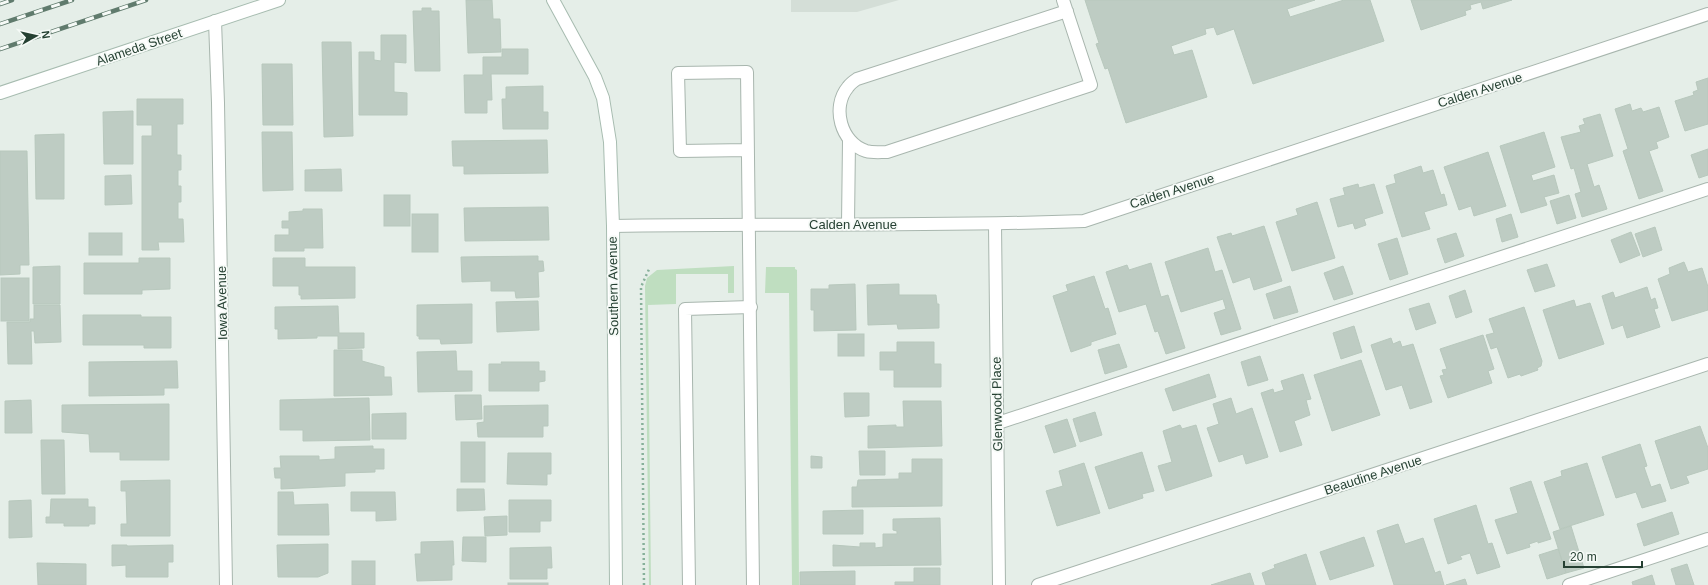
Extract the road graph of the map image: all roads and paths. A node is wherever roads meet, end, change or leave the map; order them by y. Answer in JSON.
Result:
{"nodes":[{"id":1,"x":279,"y":0,"type":"edge"},
{"id":2,"x":553,"y":0,"type":"edge"},
{"id":3,"x":1065,"y":5,"type":"edge"},
{"id":4,"x":1708,"y":14,"type":"edge"},
{"id":5,"x":215,"y":21,"type":"junction"},
{"id":6,"x":0,"y":93,"type":"edge"},
{"id":7,"x":849,"y":140,"type":"junction"},
{"id":8,"x":748,"y":150,"type":"junction"},
{"id":9,"x":1708,"y":189,"type":"edge"},
{"id":10,"x":749,"y":224,"type":"junction"},
{"id":11,"x":848,"y":224,"type":"junction"},
{"id":12,"x":995,"y":224,"type":"junction"},
{"id":13,"x":613,"y":226,"type":"junction"},
{"id":14,"x":650,"y":268,"type":"dead end"},
{"id":15,"x":751,"y":307,"type":"junction"},
{"id":16,"x":1708,"y":364,"type":"edge"},
{"id":17,"x":998,"y":423,"type":"junction"},
{"id":18,"x":1708,"y":539,"type":"edge"},
{"id":19,"x":226,"y":585,"type":"edge"},
{"id":20,"x":616,"y":585,"type":"edge"},
{"id":21,"x":644,"y":585,"type":"edge"},
{"id":22,"x":689,"y":585,"type":"edge"},
{"id":23,"x":754,"y":585,"type":"edge"},
{"id":24,"x":999,"y":585,"type":"edge"},
{"id":25,"x":1038,"y":585,"type":"edge"},
{"id":26,"x":1569,"y":585,"type":"edge"}],
"edges":[{"from":1,"to":5,"type":"street","name":"Alameda Street"},
{"from":2,"to":13,"type":"street","name":"Southern Avenue"},
{"from":3,"to":7,"type":"street"},
{"from":3,"to":7,"type":"street"},
{"from":4,"to":12,"type":"street","name":"Calden Avenue"},
{"from":5,"to":6,"type":"street","name":"Alameda Street"},
{"from":5,"to":19,"type":"street","name":"Iowa Avenue"},
{"from":7,"to":11,"type":"street"},
{"from":8,"to":8,"type":"street"},
{"from":8,"to":10,"type":"street"},
{"from":9,"to":17,"type":"street"},
{"from":10,"to":11,"type":"street","name":"Calden Avenue"},
{"from":10,"to":13,"type":"street","name":"Calden Avenue"},
{"from":10,"to":15,"type":"street"},
{"from":11,"to":12,"type":"street","name":"Calden Avenue"},
{"from":12,"to":17,"type":"street","name":"Glenwood Place"},
{"from":13,"to":20,"type":"street","name":"Southern Avenue"},
{"from":14,"to":21,"type":"path"},
{"from":15,"to":22,"type":"street"},
{"from":15,"to":23,"type":"street"},
{"from":16,"to":25,"type":"street","name":"Beaudine Avenue"},
{"from":17,"to":24,"type":"street","name":"Glenwood Place"},
{"from":18,"to":26,"type":"street"}]}
